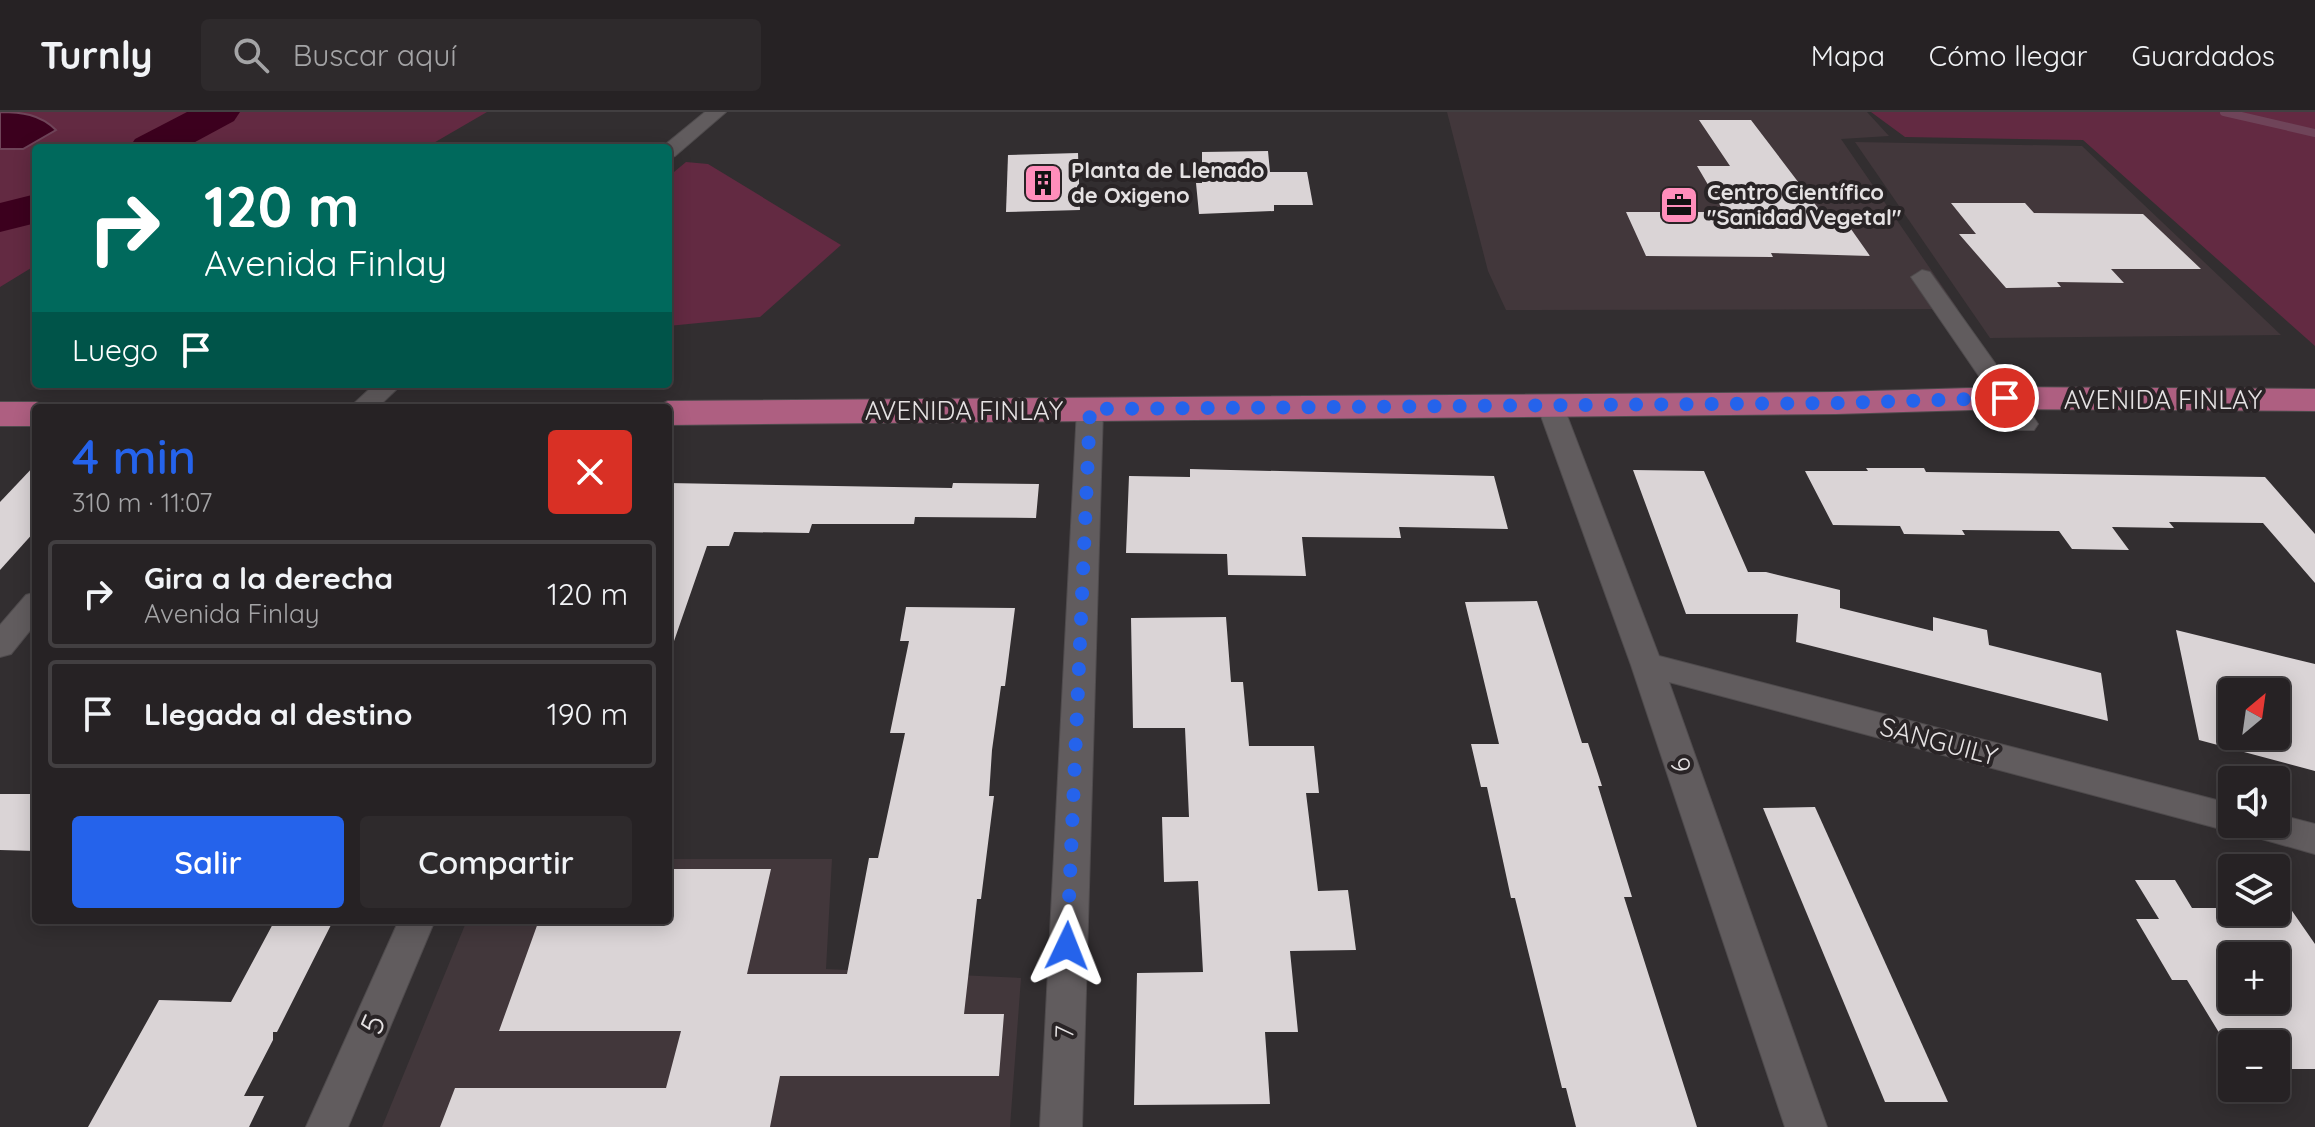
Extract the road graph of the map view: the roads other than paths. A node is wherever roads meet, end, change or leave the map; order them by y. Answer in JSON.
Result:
{"nodes":[{"id":1,"x":717,"y":112,"type":"edge"},
{"id":2,"x":672,"y":149,"type":"edge"},
{"id":3,"x":1922,"y":277,"type":"dead end"},
{"id":4,"x":385,"y":388,"type":"edge"},
{"id":5,"x":2315,"y":400,"type":"edge"},
{"id":6,"x":367,"y":404,"type":"edge"},
{"id":7,"x":2015,"y":411,"type":"junction"},
{"id":8,"x":672,"y":413,"type":"edge"},
{"id":9,"x":0,"y":414,"type":"edge"},
{"id":10,"x":32,"y":414,"type":"edge"},
{"id":11,"x":1554,"y":418,"type":"junction"},
{"id":12,"x":1090,"y":420,"type":"junction"},
{"id":13,"x":2315,"y":427,"type":"edge"},
{"id":14,"x":672,"y":436,"type":"edge"},
{"id":15,"x":0,"y":438,"type":"edge"},
{"id":16,"x":32,"y":438,"type":"edge"},
{"id":17,"x":32,"y":608,"type":"edge"},
{"id":18,"x":0,"y":646,"type":"edge"},
{"id":19,"x":1647,"y":665,"type":"junction"},
{"id":20,"x":2218,"y":814,"type":"edge"},
{"id":21,"x":2290,"y":833,"type":"edge"},
{"id":22,"x":2315,"y":839,"type":"edge"},
{"id":23,"x":415,"y":924,"type":"edge"},
{"id":24,"x":327,"y":1127,"type":"edge"},
{"id":25,"x":1061,"y":1127,"type":"edge"},
{"id":26,"x":1806,"y":1127,"type":"edge"}],
"edges":[{"from":1,"to":2,"type":"street"},
{"from":3,"to":7,"type":"street"},
{"from":4,"to":6,"type":"street"},
{"from":5,"to":7,"type":"main road","name":"AVENIDA FINLAY"},
{"from":7,"to":11,"type":"main road","name":"AVENIDA FINLAY"},
{"from":7,"to":13,"type":"main road","name":"AVENIDA FINLAY"},
{"from":8,"to":12,"type":"main road","name":"AVENIDA FINLAY"},
{"from":9,"to":10,"type":"main road"},
{"from":11,"to":12,"type":"main road","name":"AVENIDA FINLAY"},
{"from":11,"to":19,"type":"street","name":"9"},
{"from":12,"to":14,"type":"main road","name":"AVENIDA FINLAY"},
{"from":12,"to":25,"type":"street","name":"7"},
{"from":15,"to":16,"type":"main road"},
{"from":17,"to":18,"type":"street"},
{"from":19,"to":20,"type":"street","name":"SANGUILY"},
{"from":19,"to":26,"type":"street","name":"9"},
{"from":21,"to":22,"type":"street"},
{"from":23,"to":24,"type":"street","name":"5"}]}
